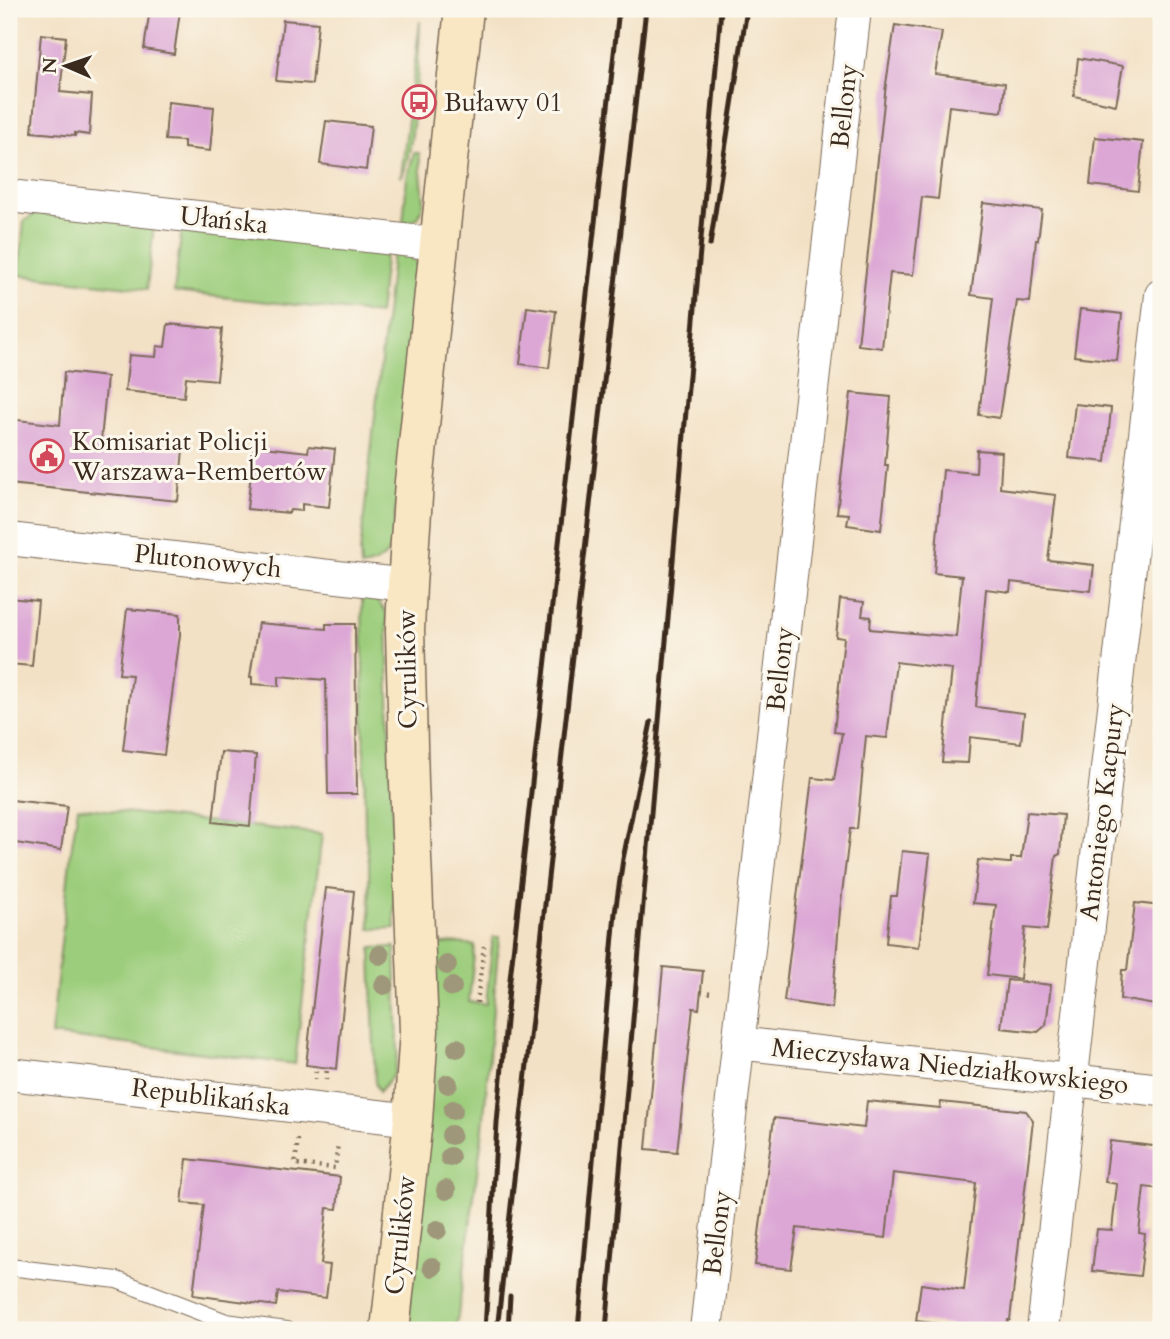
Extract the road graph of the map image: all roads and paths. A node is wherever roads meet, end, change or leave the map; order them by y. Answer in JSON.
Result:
{"nodes":[{"id":1,"x":464,"y":9,"type":"edge"},
{"id":2,"x":855,"y":9,"type":"edge"},
{"id":3,"x":9,"y":196,"type":"edge"},
{"id":4,"x":439,"y":244,"type":"junction"},
{"id":5,"x":1161,"y":295,"type":"edge"},
{"id":6,"x":9,"y":539,"type":"edge"},
{"id":7,"x":407,"y":585,"type":"junction"},
{"id":8,"x":484,"y":946,"type":"dead end"},
{"id":9,"x":477,"y":1003,"type":"dead end"},
{"id":10,"x":738,"y":1043,"type":"junction"},
{"id":11,"x":316,"y":1067,"type":"dead end"},
{"id":12,"x":327,"y":1068,"type":"dead end"},
{"id":13,"x":9,"y":1074,"type":"edge"},
{"id":14,"x":315,"y":1080,"type":"dead end"},
{"id":15,"x":1071,"y":1080,"type":"junction"},
{"id":16,"x":326,"y":1081,"type":"dead end"},
{"id":17,"x":1161,"y":1090,"type":"edge"},
{"id":18,"x":413,"y":1120,"type":"junction"},
{"id":19,"x":298,"y":1139,"type":"dead end"},
{"id":20,"x":338,"y":1143,"type":"dead end"},
{"id":21,"x":9,"y":1267,"type":"edge"},
{"id":22,"x":287,"y":1330,"type":"edge"},
{"id":23,"x":390,"y":1330,"type":"edge"},
{"id":24,"x":706,"y":1330,"type":"edge"},
{"id":25,"x":1043,"y":1330,"type":"edge"}],
"edges":[{"from":1,"to":4,"type":"main road","name":"Cyrulików"},
{"from":2,"to":10,"type":"street","name":"Bellony"},
{"from":3,"to":4,"type":"street","name":"Ułańska"},
{"from":4,"to":7,"type":"main road","name":"Cyrulików"},
{"from":5,"to":15,"type":"street","name":"Antoniego Kacpury"},
{"from":6,"to":7,"type":"street","name":"Plutonowych"},
{"from":7,"to":18,"type":"main road","name":"Cyrulików"},
{"from":8,"to":9,"type":"path"},
{"from":10,"to":15,"type":"street","name":"Mieczysława Niedziałkowskiego"},
{"from":10,"to":24,"type":"street","name":"Bellony"},
{"from":11,"to":14,"type":"path"},
{"from":12,"to":16,"type":"path"},
{"from":13,"to":18,"type":"street","name":"Republikańska"},
{"from":15,"to":17,"type":"street","name":"Mieczysława Niedziałkowskiego"},
{"from":15,"to":25,"type":"street","name":"Antoniego Kacpury"},
{"from":18,"to":23,"type":"main road","name":"Cyrulików"},
{"from":19,"to":20,"type":"path"},
{"from":21,"to":22,"type":"lane"}]}
